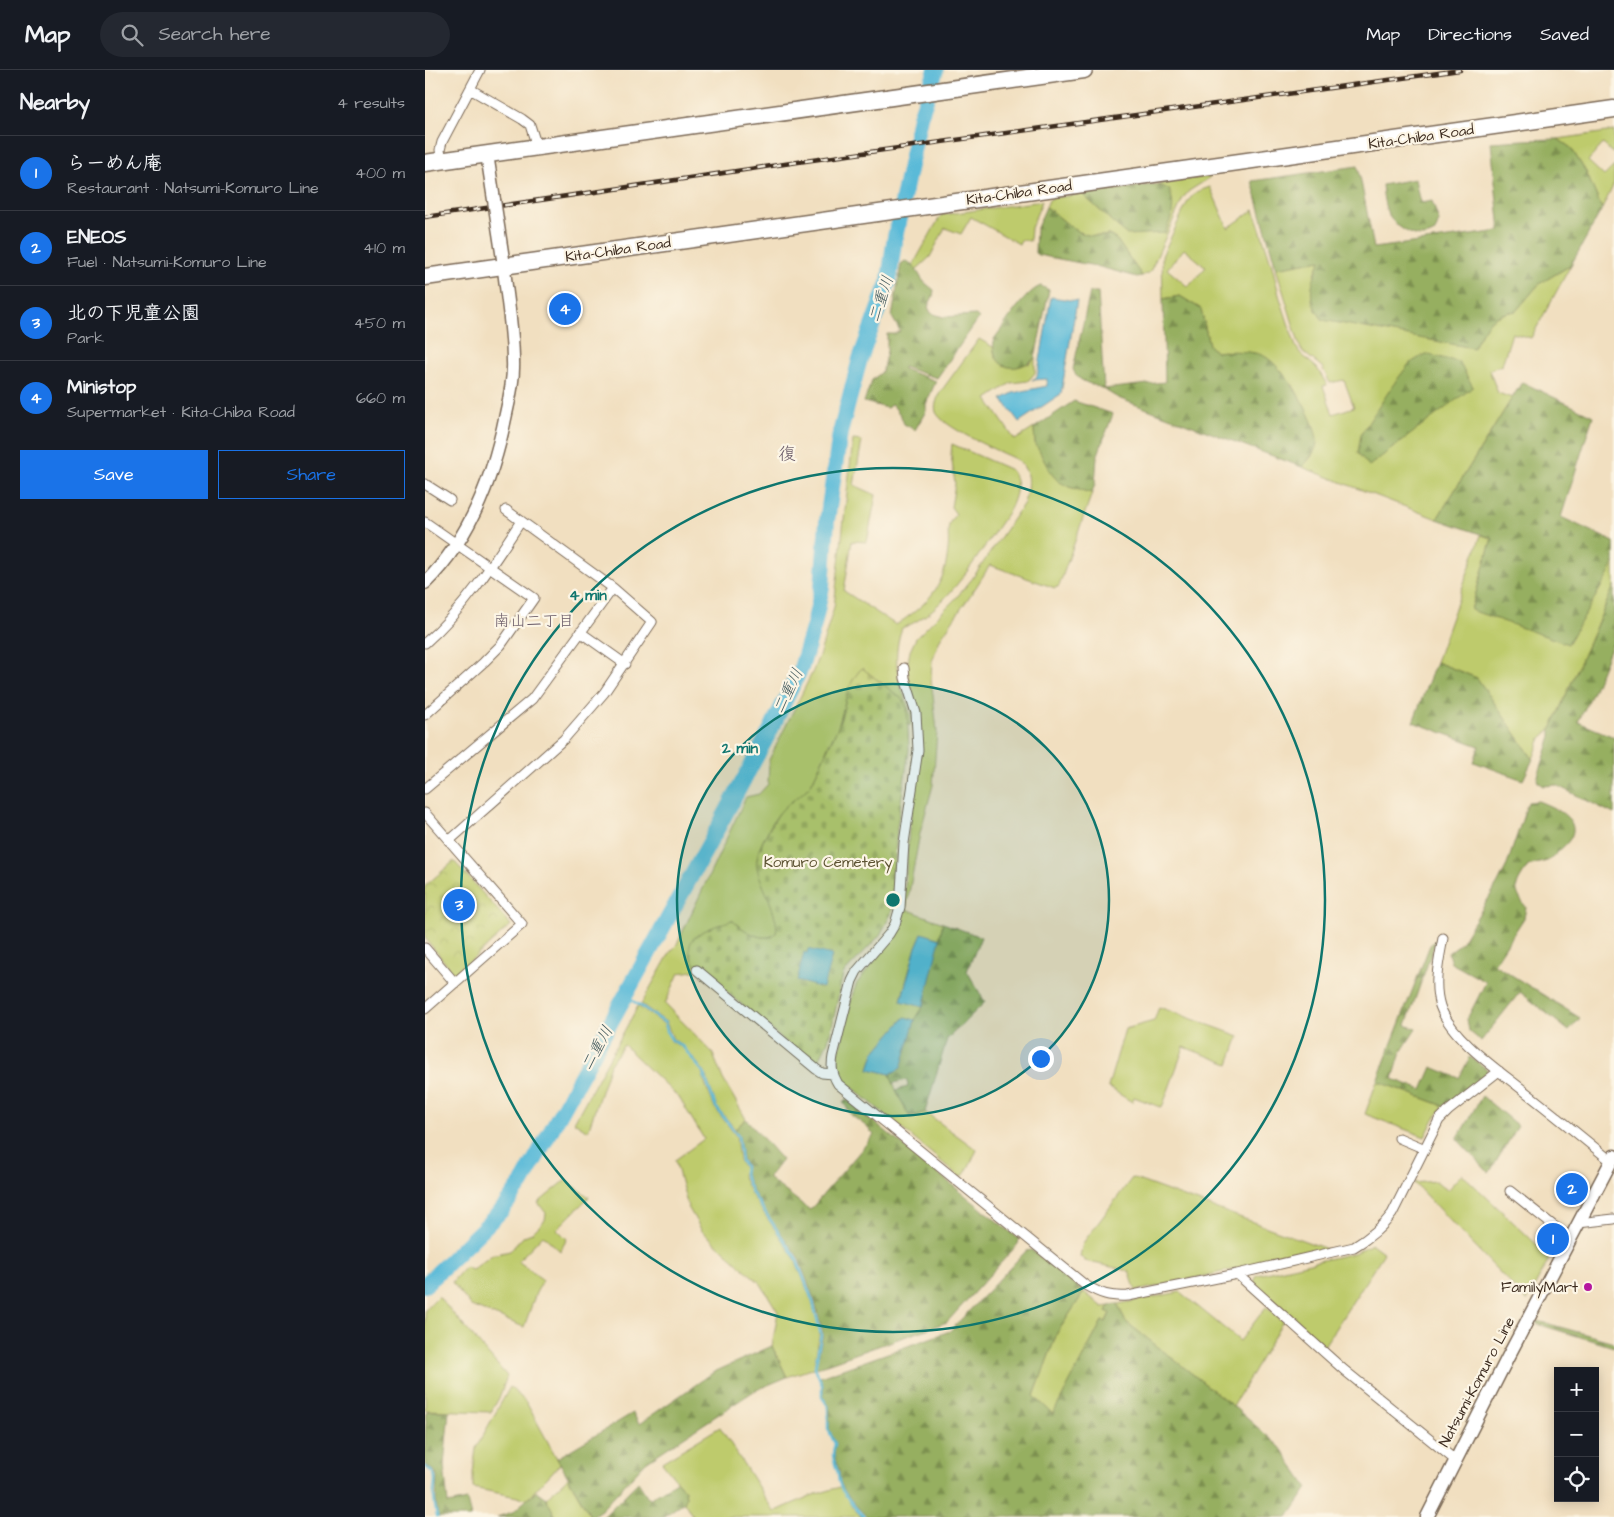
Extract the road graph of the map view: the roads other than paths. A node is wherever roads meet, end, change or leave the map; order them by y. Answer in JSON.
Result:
{"nodes":[{"id":1,"x":480,"y":70,"type":"edge"},
{"id":2,"x":1084,"y":70,"type":"edge"},
{"id":3,"x":470,"y":90,"type":"junction"},
{"id":4,"x":1614,"y":109,"type":"edge"},
{"id":5,"x":537,"y":147,"type":"junction"},
{"id":6,"x":487,"y":159,"type":"junction"},
{"id":7,"x":443,"y":161,"type":"junction"},
{"id":8,"x":425,"y":163,"type":"edge"},
{"id":9,"x":503,"y":263,"type":"junction"},
{"id":10,"x":425,"y":277,"type":"edge"},
{"id":11,"x":425,"y":484,"type":"edge"},
{"id":12,"x":450,"y":500,"type":"dead end"},
{"id":13,"x":506,"y":510,"type":"dead end"},
{"id":14,"x":521,"y":521,"type":"junction"},
{"id":15,"x":425,"y":522,"type":"edge"},
{"id":16,"x":456,"y":543,"type":"junction"},
{"id":17,"x":491,"y":568,"type":"junction"},
{"id":18,"x":425,"y":583,"type":"edge"},
{"id":19,"x":613,"y":588,"type":"junction"},
{"id":20,"x":580,"y":632,"type":"junction"},
{"id":21,"x":425,"y":643,"type":"edge"},
{"id":22,"x":625,"y":664,"type":"junction"},
{"id":23,"x":904,"y":668,"type":"dead end"},
{"id":24,"x":425,"y":715,"type":"edge"},
{"id":25,"x":425,"y":789,"type":"edge"},
{"id":26,"x":426,"y":817,"type":"edge"},
{"id":27,"x":449,"y":841,"type":"junction"},
{"id":28,"x":1443,"y":938,"type":"dead end"},
{"id":29,"x":425,"y":948,"type":"edge"},
{"id":30,"x":697,"y":970,"type":"dead end"},
{"id":31,"x":455,"y":983,"type":"junction"},
{"id":32,"x":426,"y":1007,"type":"edge"},
{"id":33,"x":1499,"y":1071,"type":"junction"},
{"id":34,"x":833,"y":1074,"type":"junction"},
{"id":35,"x":1399,"y":1138,"type":"dead end"},
{"id":36,"x":1425,"y":1148,"type":"junction"},
{"id":37,"x":1613,"y":1158,"type":"edge"},
{"id":38,"x":1510,"y":1191,"type":"dead end"},
{"id":39,"x":1614,"y":1219,"type":"edge"},
{"id":40,"x":1578,"y":1223,"type":"junction"},
{"id":41,"x":1570,"y":1239,"type":"junction"},
{"id":42,"x":1237,"y":1274,"type":"junction"},
{"id":43,"x":1455,"y":1460,"type":"junction"},
{"id":44,"x":1427,"y":1517,"type":"edge"}],
"edges":[{"from":1,"to":3,"type":"street"},
{"from":2,"to":5,"type":"highway"},
{"from":3,"to":5,"type":"street"},
{"from":3,"to":7,"type":"street"},
{"from":4,"to":9,"type":"highway","name":"Kita-Chiba Road"},
{"from":5,"to":6,"type":"highway"},
{"from":6,"to":7,"type":"highway"},
{"from":6,"to":9,"type":"street","bridge":true},
{"from":7,"to":8,"type":"highway"},
{"from":9,"to":10,"type":"highway","name":"Kita-Chiba Road"},
{"from":9,"to":16,"type":"street"},
{"from":11,"to":12,"type":"street"},
{"from":13,"to":14,"type":"street"},
{"from":14,"to":17,"type":"street"},
{"from":14,"to":19,"type":"street"},
{"from":15,"to":16,"type":"street"},
{"from":16,"to":17,"type":"street"},
{"from":16,"to":18,"type":"street"},
{"from":17,"to":21,"type":"street"},
{"from":17,"to":24,"type":"street"},
{"from":19,"to":20,"type":"street"},
{"from":19,"to":22,"type":"street"},
{"from":20,"to":22,"type":"street"},
{"from":20,"to":25,"type":"street"},
{"from":22,"to":27,"type":"street"},
{"from":23,"to":34,"type":"street"},
{"from":26,"to":27,"type":"street"},
{"from":27,"to":31,"type":"street"},
{"from":28,"to":33,"type":"street"},
{"from":29,"to":31,"type":"street"},
{"from":30,"to":34,"type":"street"},
{"from":31,"to":32,"type":"street"},
{"from":33,"to":36,"type":"street"},
{"from":33,"to":37,"type":"street"},
{"from":34,"to":42,"type":"street"},
{"from":35,"to":36,"type":"street"},
{"from":36,"to":42,"type":"street"},
{"from":37,"to":40,"type":"street","name":"Natsumi-Komuro Line"},
{"from":38,"to":41,"type":"street"},
{"from":39,"to":40,"type":"street"},
{"from":40,"to":41,"type":"street","name":"Natsumi-Komuro Line"},
{"from":41,"to":43,"type":"street","name":"Natsumi-Komuro Line"},
{"from":42,"to":43,"type":"street"},
{"from":43,"to":44,"type":"street","name":"Natsumi-Komuro Line"}]}
